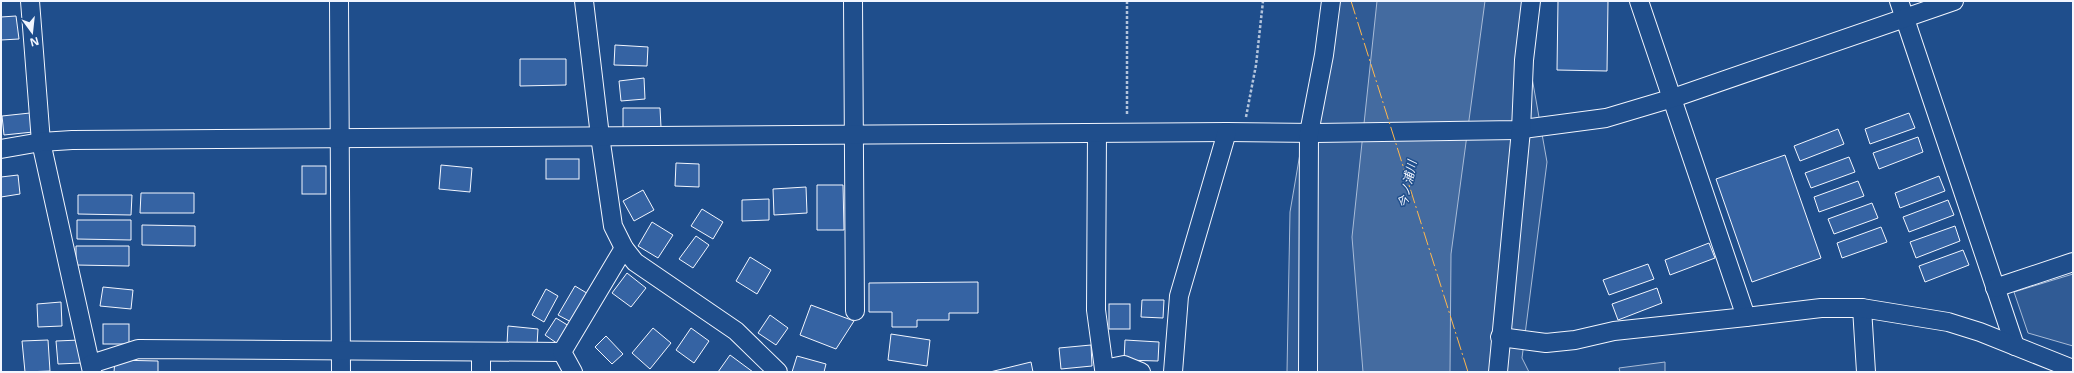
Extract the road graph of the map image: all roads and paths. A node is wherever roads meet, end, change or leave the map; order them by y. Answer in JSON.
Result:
{"nodes":[{"id":1,"x":30,"y":1,"type":"edge"},
{"id":2,"x":339,"y":1,"type":"edge"},
{"id":3,"x":584,"y":1,"type":"edge"},
{"id":4,"x":853,"y":1,"type":"edge"},
{"id":5,"x":1127,"y":1,"type":"edge"},
{"id":6,"x":1263,"y":1,"type":"edge"},
{"id":7,"x":1330,"y":1,"type":"edge"},
{"id":8,"x":1531,"y":1,"type":"edge"},
{"id":9,"x":1639,"y":1,"type":"edge"},
{"id":10,"x":1899,"y":1,"type":"edge"},
{"id":11,"x":1954,"y":1,"type":"edge"},
{"id":12,"x":1905,"y":18,"type":"junction"},
{"id":13,"x":1673,"y":98,"type":"junction"},
{"id":14,"x":1518,"y":130,"type":"junction"},
{"id":15,"x":1235,"y":132,"type":"junction"},
{"id":16,"x":1097,"y":133,"type":"junction"},
{"id":17,"x":1128,"y":133,"type":"junction"},
{"id":18,"x":1312,"y":133,"type":"junction"},
{"id":19,"x":854,"y":135,"type":"junction"},
{"id":20,"x":600,"y":136,"type":"junction"},
{"id":21,"x":340,"y":138,"type":"junction"},
{"id":22,"x":41,"y":142,"type":"junction"},
{"id":23,"x":1,"y":149,"type":"edge"},
{"id":24,"x":624,"y":248,"type":"junction"},
{"id":25,"x":2073,"y":262,"type":"edge"},
{"id":26,"x":1995,"y":288,"type":"junction"},
{"id":27,"x":1862,"y":308,"type":"junction"},
{"id":28,"x":855,"y":311,"type":"dead end"},
{"id":29,"x":1746,"y":317,"type":"junction"},
{"id":30,"x":1500,"y":337,"type":"junction"},
{"id":31,"x":2015,"y":346,"type":"junction"},
{"id":32,"x":341,"y":350,"type":"junction"},
{"id":33,"x":481,"y":352,"type":"junction"},
{"id":34,"x":562,"y":352,"type":"junction"},
{"id":35,"x":91,"y":368,"type":"edge"},
{"id":36,"x":2073,"y":369,"type":"edge"},
{"id":37,"x":341,"y":372,"type":"edge"},
{"id":38,"x":481,"y":372,"type":"edge"},
{"id":39,"x":573,"y":372,"type":"edge"},
{"id":40,"x":778,"y":372,"type":"edge"},
{"id":41,"x":1141,"y":372,"type":"edge"},
{"id":42,"x":1173,"y":372,"type":"edge"},
{"id":43,"x":1308,"y":372,"type":"edge"},
{"id":44,"x":1498,"y":372,"type":"edge"},
{"id":45,"x":1866,"y":372,"type":"edge"}],
"edges":[{"from":1,"to":22,"type":"street"},
{"from":2,"to":21,"type":"street"},
{"from":3,"to":20,"type":"street"},
{"from":4,"to":19,"type":"street"},
{"from":5,"to":17,"type":"path"},
{"from":6,"to":15,"type":"path"},
{"from":7,"to":18,"type":"street"},
{"from":8,"to":14,"type":"street"},
{"from":9,"to":13,"type":"street"},
{"from":10,"to":12,"type":"street"},
{"from":11,"to":12,"type":"street"},
{"from":12,"to":13,"type":"street"},
{"from":12,"to":26,"type":"street"},
{"from":13,"to":14,"type":"street"},
{"from":13,"to":29,"type":"street"},
{"from":14,"to":18,"type":"street"},
{"from":14,"to":30,"type":"street"},
{"from":15,"to":17,"type":"street"},
{"from":15,"to":18,"type":"street"},
{"from":15,"to":42,"type":"street"},
{"from":16,"to":17,"type":"street"},
{"from":16,"to":19,"type":"street"},
{"from":16,"to":41,"type":"street"},
{"from":18,"to":43,"type":"street"},
{"from":19,"to":20,"type":"street"},
{"from":19,"to":28,"type":"street"},
{"from":20,"to":21,"type":"street"},
{"from":20,"to":24,"type":"street"},
{"from":21,"to":22,"type":"street"},
{"from":21,"to":32,"type":"street"},
{"from":22,"to":23,"type":"street"},
{"from":22,"to":35,"type":"street"},
{"from":24,"to":34,"type":"street"},
{"from":24,"to":40,"type":"street"},
{"from":25,"to":26,"type":"street"},
{"from":26,"to":31,"type":"street"},
{"from":27,"to":29,"type":"street"},
{"from":27,"to":31,"type":"street"},
{"from":27,"to":45,"type":"street"},
{"from":29,"to":30,"type":"street"},
{"from":30,"to":44,"type":"street"},
{"from":31,"to":36,"type":"street"},
{"from":32,"to":33,"type":"street"},
{"from":32,"to":35,"type":"street"},
{"from":32,"to":37,"type":"street"},
{"from":33,"to":34,"type":"street"},
{"from":33,"to":38,"type":"street"},
{"from":34,"to":39,"type":"street"}]}
